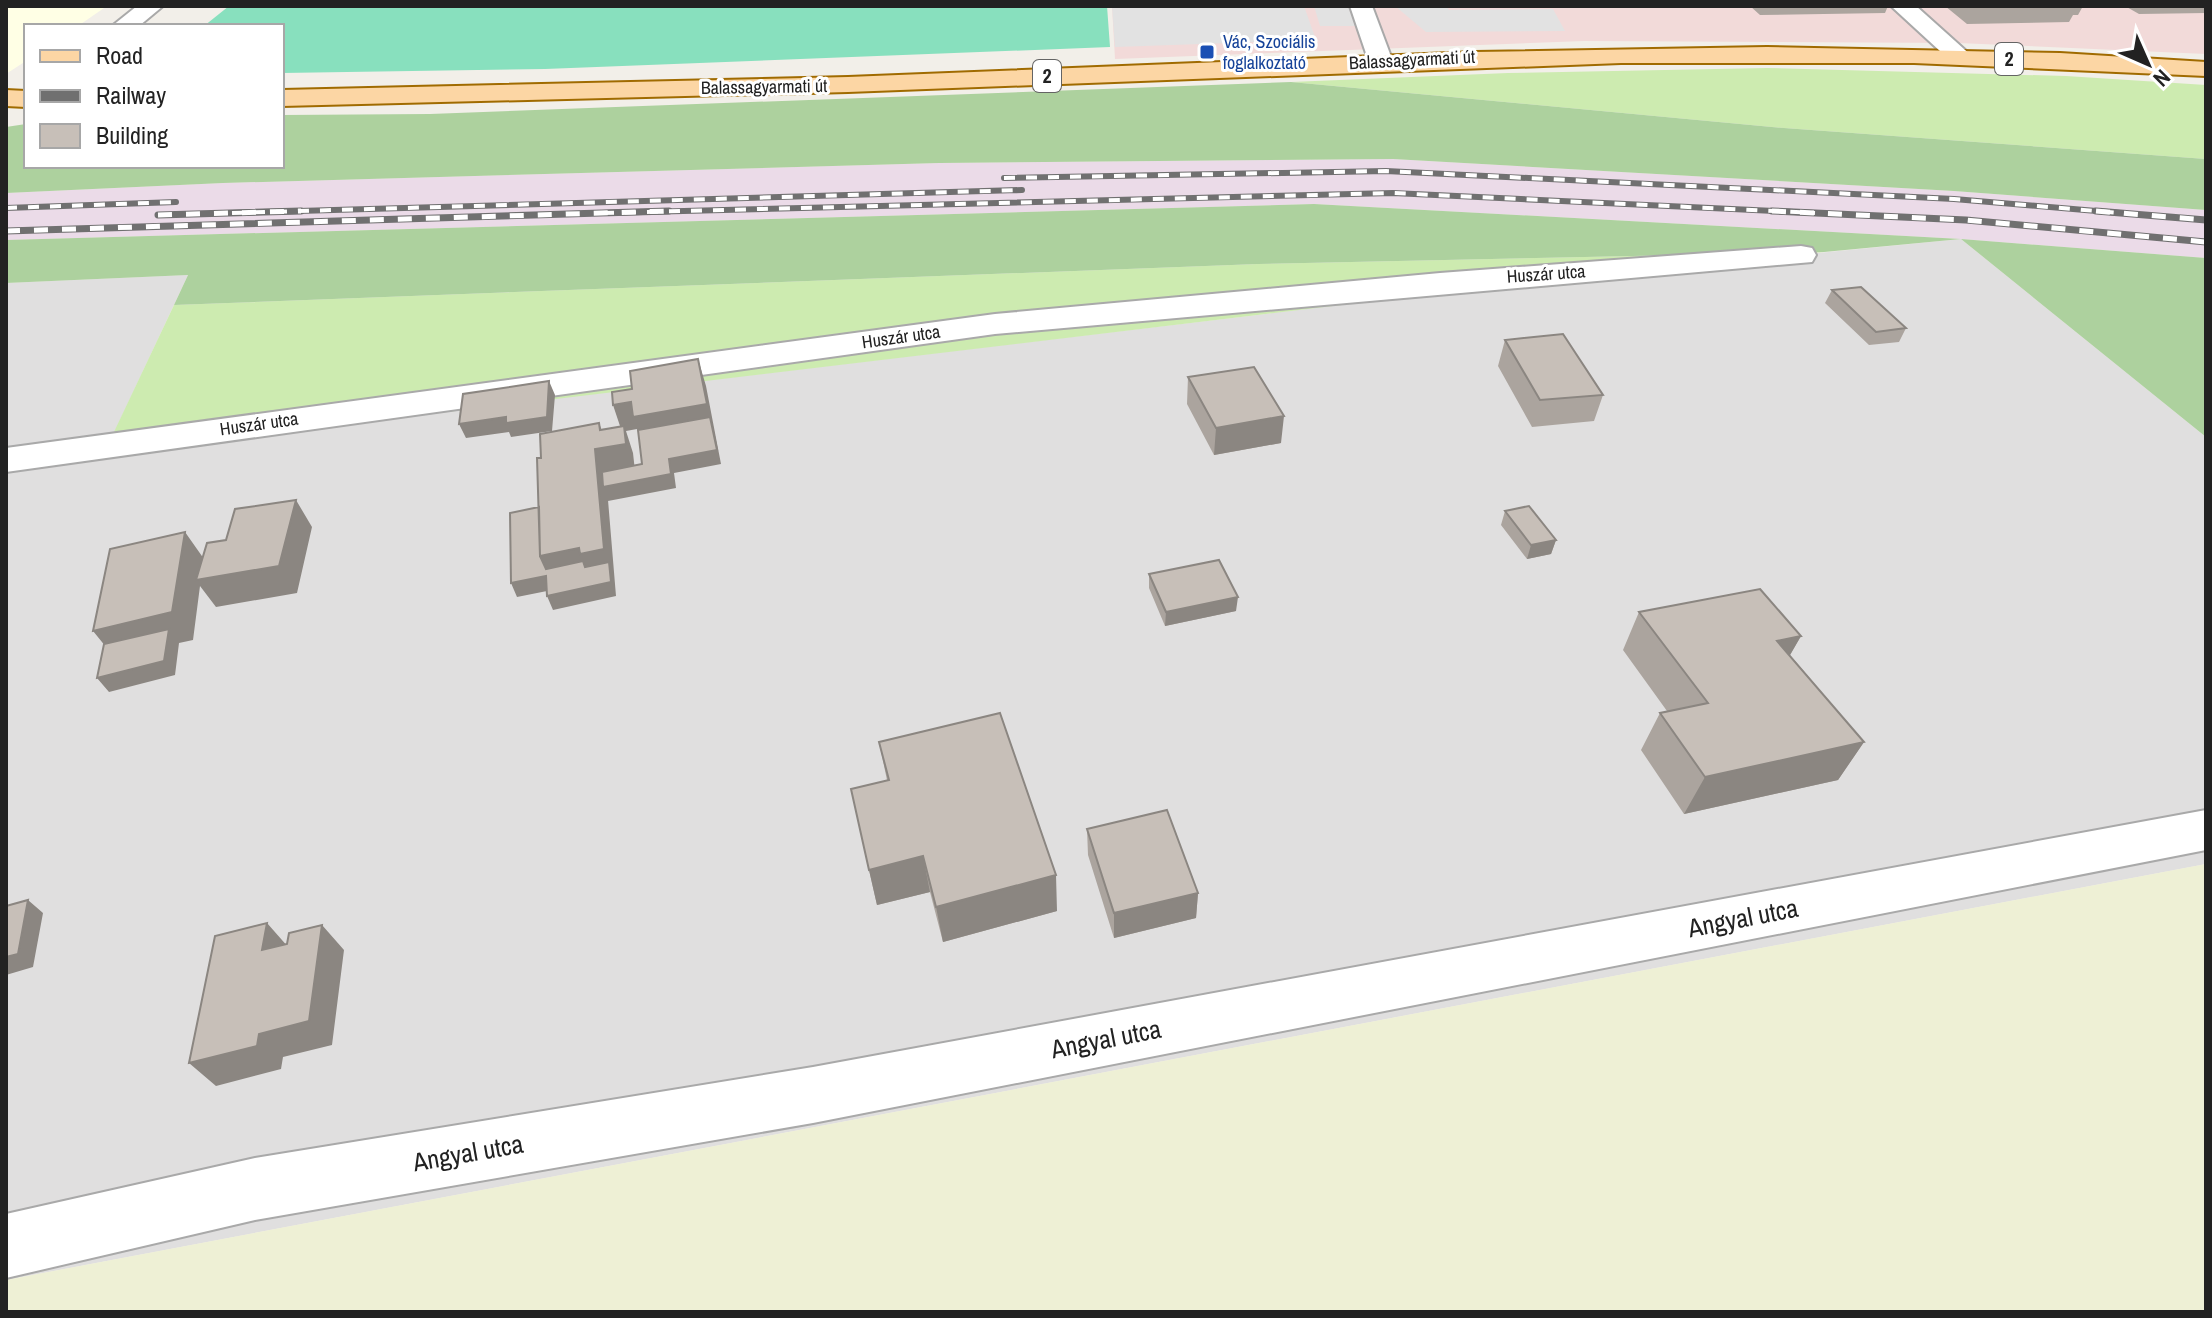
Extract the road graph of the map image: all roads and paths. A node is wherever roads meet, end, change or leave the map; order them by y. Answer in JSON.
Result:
{"nodes":[{"id":1,"x":152,"y":6,"type":"edge"},
{"id":2,"x":1361,"y":6,"type":"edge"},
{"id":3,"x":1902,"y":6,"type":"edge"},
{"id":4,"x":127,"y":24,"type":"edge"},
{"id":5,"x":1962,"y":58,"type":"junction"},
{"id":6,"x":1381,"y":62,"type":"junction"},
{"id":7,"x":2206,"y":69,"type":"edge"},
{"id":8,"x":284,"y":98,"type":"edge"},
{"id":9,"x":1801,"y":255,"type":"dead end"},
{"id":10,"x":6,"y":460,"type":"edge"},
{"id":11,"x":2206,"y":830,"type":"edge"},
{"id":12,"x":6,"y":1246,"type":"edge"}],
"edges":[{"from":1,"to":4,"type":"street"},
{"from":2,"to":6,"type":"street"},
{"from":3,"to":5,"type":"street"},
{"from":5,"to":6,"type":"main road","name":"Balassagyarmati út","number":"2"},
{"from":5,"to":7,"type":"main road","name":"Balassagyarmati út","number":"2"},
{"from":6,"to":8,"type":"main road","name":"Balassagyarmati út","number":"2"},
{"from":9,"to":10,"type":"street","name":"Huszár utca"},
{"from":11,"to":12,"type":"street","name":"Angyal utca"}]}
